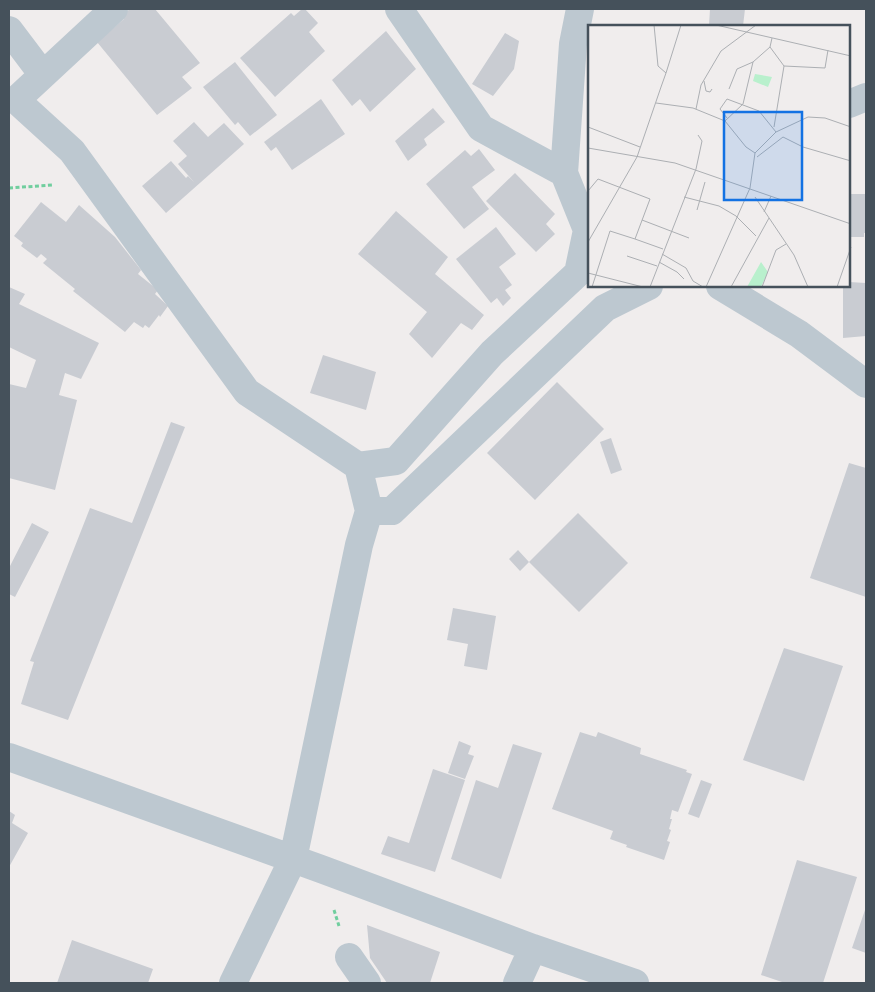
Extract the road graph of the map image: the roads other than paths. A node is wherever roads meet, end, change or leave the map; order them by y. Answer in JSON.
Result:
{"nodes":[{"id":1,"x":114,"y":9,"type":"edge"},
{"id":2,"x":399,"y":9,"type":"edge"},
{"id":3,"x":580,"y":9,"type":"edge"},
{"id":4,"x":9,"y":30,"type":"edge"},
{"id":5,"x":43,"y":75,"type":"junction"},
{"id":6,"x":866,"y":97,"type":"edge"},
{"id":7,"x":13,"y":98,"type":"edge"},
{"id":8,"x":850,"y":104,"type":"edge"},
{"id":9,"x":564,"y":173,"type":"junction"},
{"id":10,"x":588,"y":230,"type":"edge"},
{"id":11,"x":645,"y":288,"type":"edge"},
{"id":12,"x":723,"y":288,"type":"edge"},
{"id":13,"x":866,"y":384,"type":"edge"},
{"id":14,"x":358,"y":466,"type":"junction"},
{"id":15,"x":369,"y":511,"type":"junction"},
{"id":16,"x":9,"y":757,"type":"edge"},
{"id":17,"x":292,"y":859,"type":"junction"},
{"id":18,"x":533,"y":948,"type":"junction"},
{"id":19,"x":349,"y":957,"type":"dead end"},
{"id":20,"x":233,"y":983,"type":"edge"},
{"id":21,"x":366,"y":983,"type":"edge"},
{"id":22,"x":517,"y":983,"type":"edge"},
{"id":23,"x":635,"y":983,"type":"edge"}],
"edges":[{"from":1,"to":5,"type":"street"},
{"from":2,"to":9,"type":"street"},
{"from":3,"to":9,"type":"street"},
{"from":4,"to":5,"type":"street"},
{"from":5,"to":7,"type":"street"},
{"from":6,"to":8,"type":"street"},
{"from":7,"to":14,"type":"street"},
{"from":9,"to":10,"type":"street"},
{"from":10,"to":14,"type":"street"},
{"from":11,"to":15,"type":"street"},
{"from":12,"to":13,"type":"street"},
{"from":14,"to":15,"type":"street"},
{"from":15,"to":17,"type":"street"},
{"from":16,"to":17,"type":"street"},
{"from":17,"to":18,"type":"street"},
{"from":17,"to":20,"type":"street"},
{"from":18,"to":22,"type":"street"},
{"from":18,"to":23,"type":"street"},
{"from":19,"to":21,"type":"street"}]}
